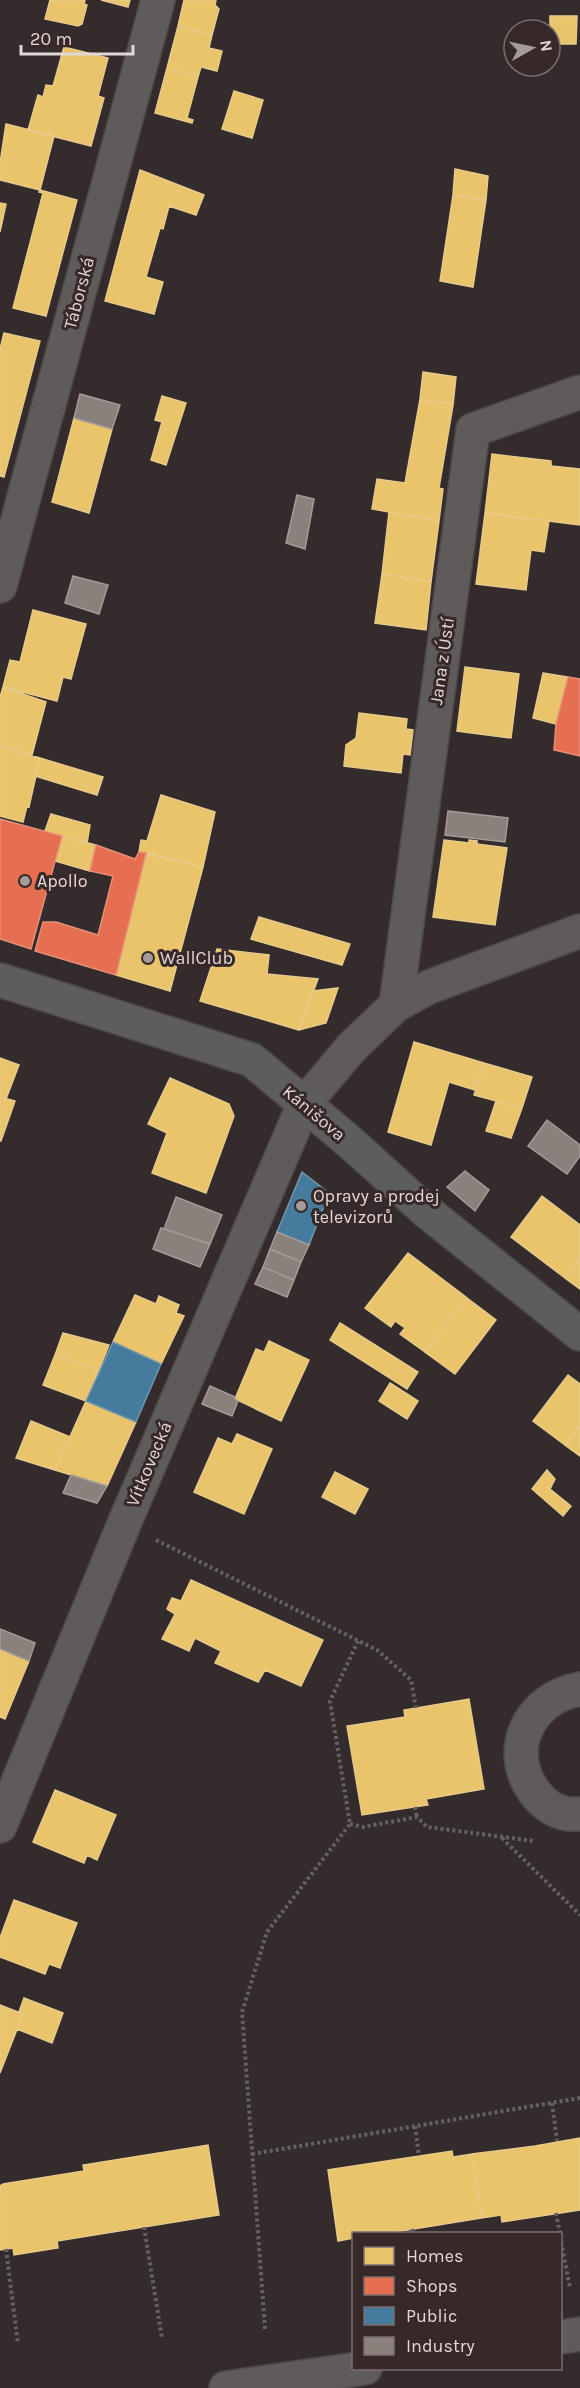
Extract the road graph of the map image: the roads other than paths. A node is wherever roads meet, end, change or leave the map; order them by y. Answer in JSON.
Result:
{"nodes":[{"id":1,"x":158,"y":0,"type":"edge"},
{"id":2,"x":580,"y":392,"type":"edge"},
{"id":3,"x":0,"y":586,"type":"edge"},
{"id":4,"x":580,"y":931,"type":"edge"},
{"id":5,"x":0,"y":980,"type":"edge"},
{"id":6,"x":396,"y":1005,"type":"junction"},
{"id":7,"x":304,"y":1104,"type":"junction"},
{"id":8,"x":580,"y":1334,"type":"edge"},
{"id":9,"x":580,"y":1689,"type":"edge"},
{"id":10,"x":580,"y":1814,"type":"edge"},
{"id":11,"x":0,"y":1826,"type":"edge"},
{"id":12,"x":580,"y":2334,"type":"edge"},
{"id":13,"x":562,"y":2337,"type":"edge"},
{"id":14,"x":352,"y":2370,"type":"edge"},
{"id":15,"x":226,"y":2388,"type":"edge"}],
"edges":[{"from":1,"to":3,"type":"street","name":"Táborská"},
{"from":2,"to":6,"type":"street","name":"Jana z Ústí"},
{"from":4,"to":6,"type":"street"},
{"from":5,"to":7,"type":"street","name":"Kánišova"},
{"from":6,"to":7,"type":"street"},
{"from":7,"to":8,"type":"street","name":"Kánišova"},
{"from":7,"to":11,"type":"street","name":"Vítkovecká"},
{"from":9,"to":10,"type":"street"},
{"from":12,"to":13,"type":"street"},
{"from":14,"to":15,"type":"street"}]}
